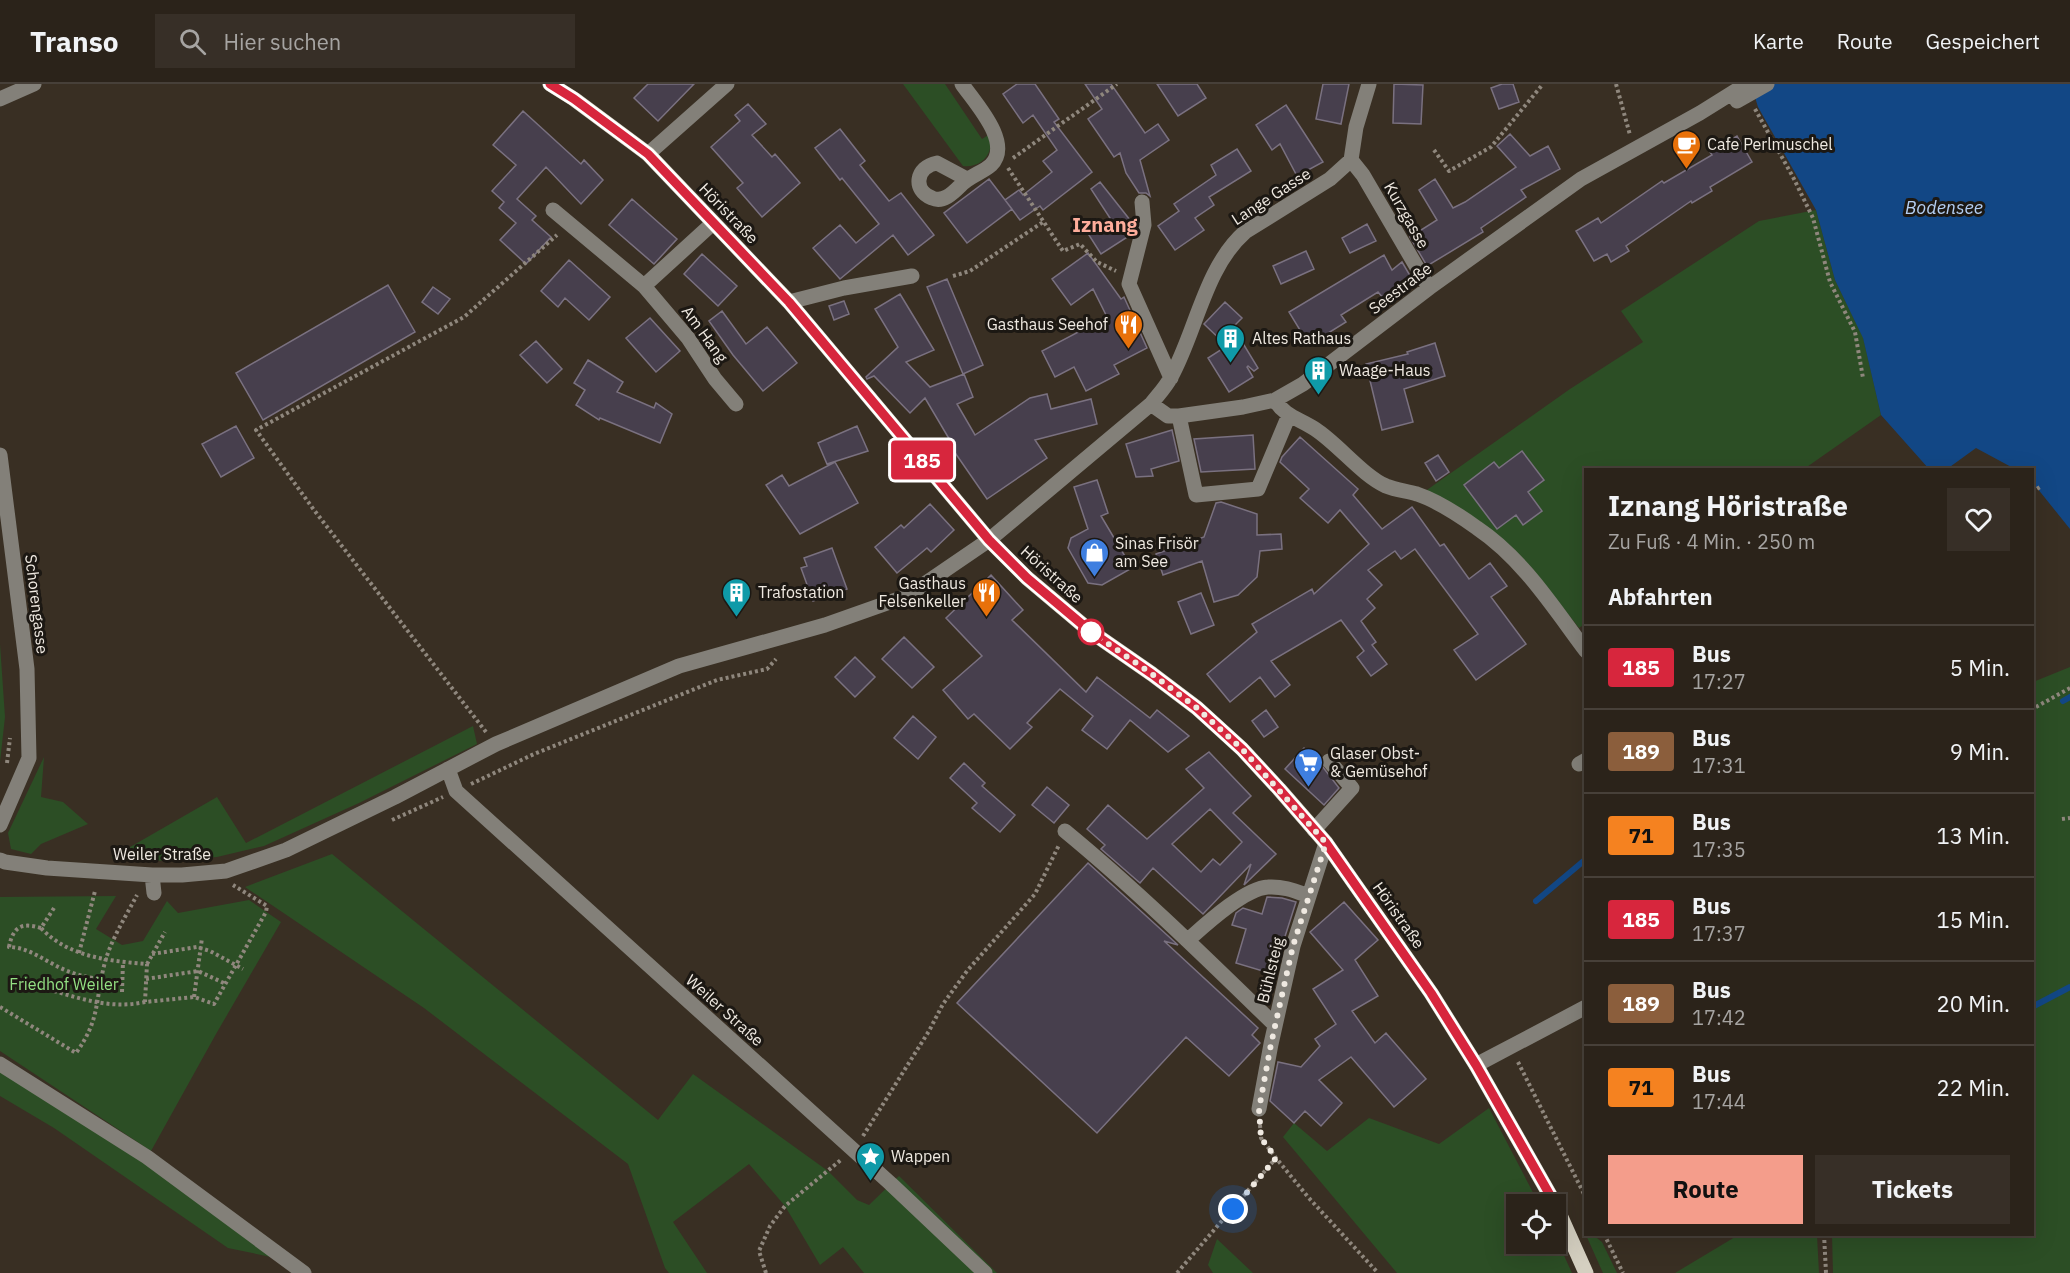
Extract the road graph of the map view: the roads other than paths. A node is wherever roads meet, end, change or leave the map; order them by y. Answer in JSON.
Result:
{"nodes":[{"id":1,"x":34,"y":84,"type":"edge"},
{"id":2,"x":550,"y":84,"type":"edge"},
{"id":3,"x":727,"y":84,"type":"edge"},
{"id":4,"x":962,"y":84,"type":"edge"},
{"id":5,"x":1369,"y":84,"type":"edge"},
{"id":6,"x":1767,"y":84,"type":"edge"},
{"id":7,"x":1747,"y":90,"type":"edge"},
{"id":8,"x":0,"y":99,"type":"edge"},
{"id":9,"x":648,"y":154,"type":"junction"},
{"id":10,"x":1351,"y":160,"type":"junction"},
{"id":11,"x":967,"y":179,"type":"dead end"},
{"id":12,"x":1142,"y":202,"type":"dead end"},
{"id":13,"x":553,"y":210,"type":"dead end"},
{"id":14,"x":713,"y":223,"type":"junction"},
{"id":15,"x":912,"y":276,"type":"dead end"},
{"id":16,"x":644,"y":286,"type":"junction"},
{"id":17,"x":1430,"y":288,"type":"junction"},
{"id":18,"x":789,"y":302,"type":"junction"},
{"id":19,"x":1171,"y":378,"type":"junction"},
{"id":20,"x":1275,"y":400,"type":"junction"},
{"id":21,"x":736,"y":404,"type":"dead end"},
{"id":22,"x":1151,"y":404,"type":"junction"},
{"id":23,"x":1289,"y":415,"type":"junction"},
{"id":24,"x":1179,"y":416,"type":"junction"},
{"id":25,"x":0,"y":455,"type":"edge"},
{"id":26,"x":989,"y":540,"type":"junction"},
{"id":27,"x":1584,"y":648,"type":"edge"},
{"id":28,"x":1329,"y":761,"type":"dead end"},
{"id":29,"x":448,"y":770,"type":"junction"},
{"id":30,"x":0,"y":825,"type":"edge"},
{"id":31,"x":1314,"y":830,"type":"junction"},
{"id":32,"x":1065,"y":831,"type":"road end"},
{"id":33,"x":1326,"y":843,"type":"junction"},
{"id":34,"x":0,"y":860,"type":"edge"},
{"id":35,"x":153,"y":875,"type":"junction"},
{"id":36,"x":146,"y":893,"type":"road end"},
{"id":37,"x":1309,"y":896,"type":"junction"},
{"id":38,"x":1188,"y":940,"type":"junction"},
{"id":39,"x":1584,"y":1008,"type":"edge"},
{"id":40,"x":1275,"y":1025,"type":"junction"},
{"id":41,"x":0,"y":1064,"type":"edge"},
{"id":42,"x":1476,"y":1065,"type":"junction"},
{"id":43,"x":1259,"y":1109,"type":"road end"},
{"id":44,"x":1549,"y":1194,"type":"edge"},
{"id":45,"x":1566,"y":1229,"type":"edge"},
{"id":46,"x":304,"y":1273,"type":"edge"},
{"id":47,"x":985,"y":1273,"type":"edge"},
{"id":48,"x":1586,"y":1273,"type":"edge"}],
"edges":[{"from":1,"to":8,"type":"street"},
{"from":2,"to":9,"type":"main road","name":"Höristraße"},
{"from":3,"to":9,"type":"street"},
{"from":4,"to":11,"type":"street"},
{"from":5,"to":10,"type":"street"},
{"from":6,"to":7,"type":"street","name":"Seestraße"},
{"from":7,"to":17,"type":"street","name":"Seestraße"},
{"from":9,"to":14,"type":"main road","name":"Höristraße"},
{"from":10,"to":17,"type":"street","name":"Kurzgasse"},
{"from":10,"to":19,"type":"street","name":"Lange Gasse"},
{"from":12,"to":19,"type":"street"},
{"from":13,"to":16,"type":"street","name":"Am Hang"},
{"from":14,"to":16,"type":"street"},
{"from":14,"to":18,"type":"main road","name":"Höristraße"},
{"from":15,"to":18,"type":"street"},
{"from":16,"to":21,"type":"street","name":"Am Hang"},
{"from":17,"to":20,"type":"street","name":"Seestraße"},
{"from":18,"to":26,"type":"main road","name":"Höristraße"},
{"from":19,"to":22,"type":"street","name":"Lange Gasse"},
{"from":20,"to":23,"type":"street"},
{"from":20,"to":24,"type":"street","name":"Seestraße"},
{"from":22,"to":24,"type":"street"},
{"from":22,"to":26,"type":"street"},
{"from":23,"to":24,"type":"street"},
{"from":23,"to":27,"type":"street"},
{"from":25,"to":30,"type":"street","name":"Schorengasse"},
{"from":26,"to":29,"type":"street","name":"Weiler Straße"},
{"from":26,"to":31,"type":"main road","name":"Höristraße"},
{"from":28,"to":31,"type":"street"},
{"from":29,"to":35,"type":"street","name":"Weiler Straße"},
{"from":29,"to":47,"type":"street","name":"Weiler Straße"},
{"from":31,"to":33,"type":"main road","name":"Höristraße"},
{"from":32,"to":38,"type":"street"},
{"from":33,"to":37,"type":"street","name":"Bühlsteig"},
{"from":33,"to":42,"type":"main road","name":"Höristraße"},
{"from":34,"to":35,"type":"street","name":"Weiler Straße"},
{"from":35,"to":36,"type":"street"},
{"from":37,"to":38,"type":"street"},
{"from":37,"to":40,"type":"street","name":"Bühlsteig"},
{"from":38,"to":40,"type":"street"},
{"from":39,"to":42,"type":"street"},
{"from":40,"to":43,"type":"street","name":"Bühlsteig"},
{"from":41,"to":46,"type":"street"},
{"from":42,"to":44,"type":"main road","name":"Höristraße"},
{"from":45,"to":48,"type":"main road","name":"Höristraße"}]}
